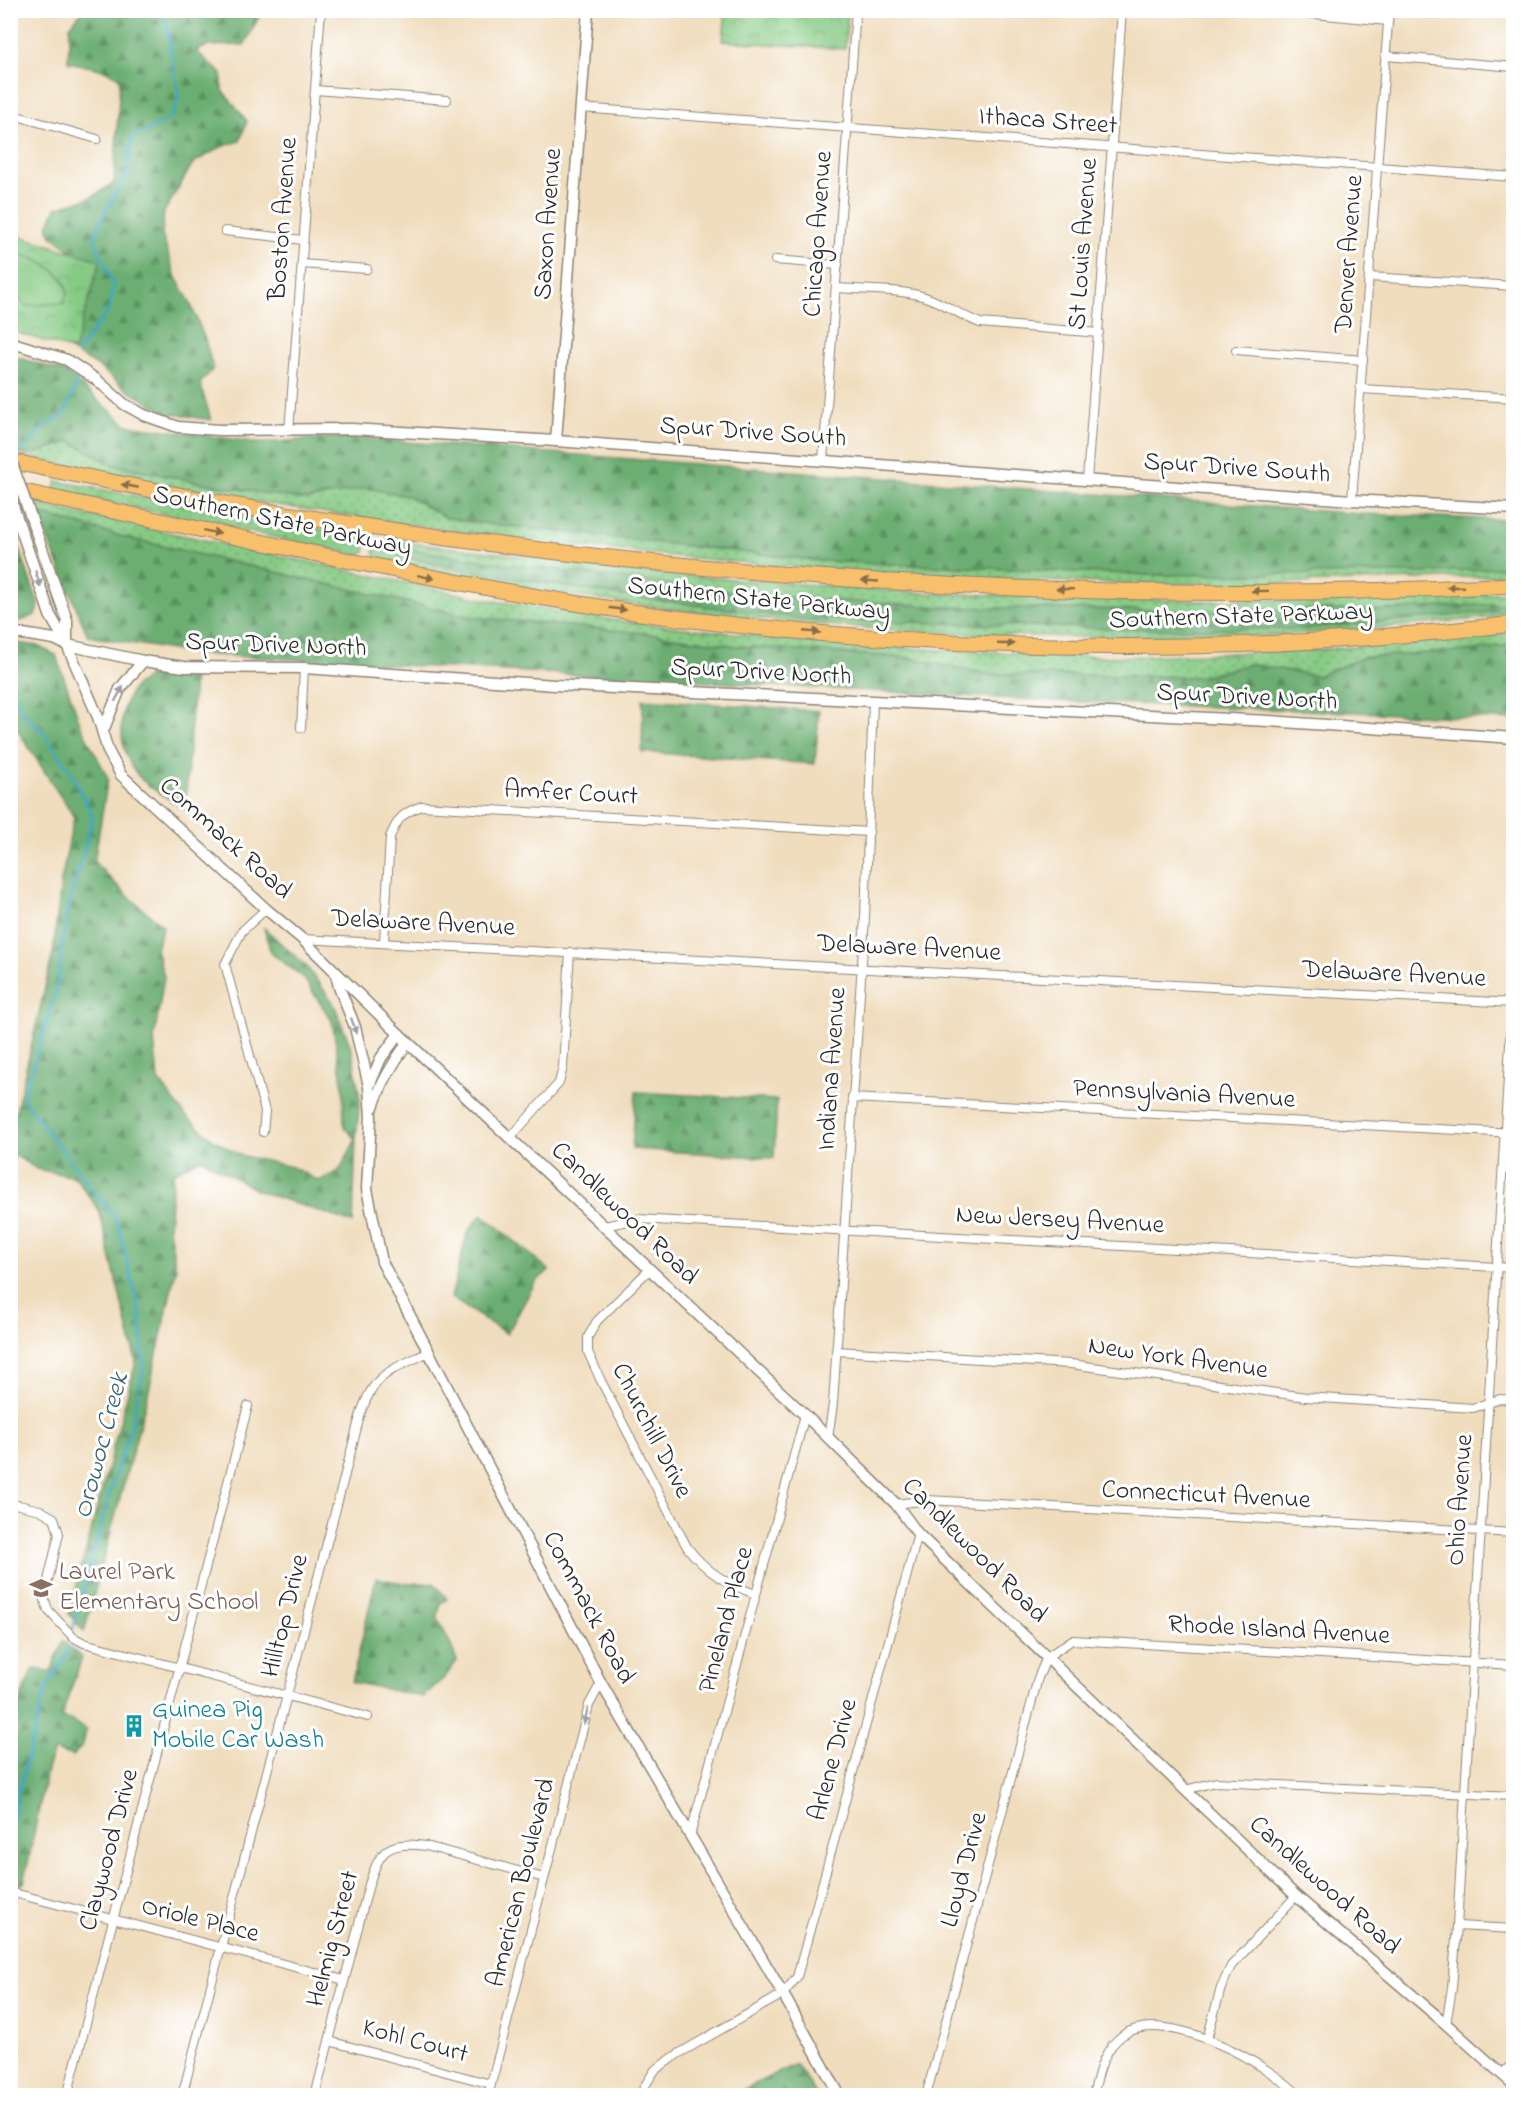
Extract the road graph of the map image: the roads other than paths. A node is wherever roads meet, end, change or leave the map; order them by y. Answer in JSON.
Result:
{"nodes":[{"id":1,"x":321,"y":10,"type":"edge"},
{"id":2,"x":578,"y":10,"type":"edge"},
{"id":3,"x":856,"y":10,"type":"edge"},
{"id":4,"x":1122,"y":10,"type":"edge"},
{"id":5,"x":1272,"y":10,"type":"edge"},
{"id":6,"x":1389,"y":10,"type":"edge"},
{"id":7,"x":588,"y":11,"type":"edge"},
{"id":8,"x":1388,"y":21,"type":"junction"},
{"id":9,"x":1386,"y":56,"type":"junction"},
{"id":10,"x":1514,"y":67,"type":"edge"},
{"id":11,"x":315,"y":90,"type":"junction"},
{"id":12,"x":447,"y":100,"type":"dead end"},
{"id":13,"x":580,"y":108,"type":"junction"},
{"id":14,"x":10,"y":114,"type":"edge"},
{"id":15,"x":848,"y":128,"type":"junction"},
{"id":16,"x":97,"y":138,"type":"dead end"},
{"id":17,"x":1112,"y":147,"type":"junction"},
{"id":18,"x":1377,"y":167,"type":"junction"},
{"id":19,"x":1514,"y":177,"type":"edge"},
{"id":20,"x":225,"y":231,"type":"dead end"},
{"id":21,"x":303,"y":240,"type":"junction"},
{"id":22,"x":775,"y":260,"type":"dead end"},
{"id":23,"x":302,"y":264,"type":"junction"},
{"id":24,"x":838,"y":265,"type":"junction"},
{"id":25,"x":367,"y":269,"type":"dead end"},
{"id":26,"x":1369,"y":277,"type":"junction"},
{"id":27,"x":1514,"y":286,"type":"edge"},
{"id":28,"x":836,"y":288,"type":"junction"},
{"id":29,"x":1099,"y":333,"type":"junction"},
{"id":30,"x":10,"y":342,"type":"edge"},
{"id":31,"x":1236,"y":350,"type":"dead end"},
{"id":32,"x":1363,"y":360,"type":"junction"},
{"id":33,"x":1361,"y":389,"type":"junction"},
{"id":34,"x":1514,"y":398,"type":"edge"},
{"id":35,"x":290,"y":431,"type":"junction"},
{"id":36,"x":556,"y":441,"type":"junction"},
{"id":37,"x":10,"y":460,"type":"edge"},
{"id":38,"x":824,"y":461,"type":"junction"},
{"id":39,"x":1087,"y":480,"type":"junction"},
{"id":40,"x":11,"y":497,"type":"edge"},
{"id":41,"x":1352,"y":500,"type":"junction"},
{"id":42,"x":1514,"y":509,"type":"edge"},
{"id":43,"x":1514,"y":585,"type":"edge"},
{"id":44,"x":1514,"y":624,"type":"edge"},
{"id":45,"x":10,"y":632,"type":"edge"},
{"id":46,"x":67,"y":645,"type":"junction"},
{"id":47,"x":143,"y":661,"type":"junction"},
{"id":48,"x":304,"y":668,"type":"junction"},
{"id":49,"x":873,"y":701,"type":"junction"},
{"id":50,"x":301,"y":728,"type":"dead end"},
{"id":51,"x":103,"y":731,"type":"junction"},
{"id":52,"x":1514,"y":738,"type":"edge"},
{"id":53,"x":869,"y":832,"type":"junction"},
{"id":54,"x":266,"y":909,"type":"junction"},
{"id":55,"x":302,"y":939,"type":"junction"},
{"id":56,"x":384,"y":942,"type":"junction"},
{"id":57,"x":570,"y":952,"type":"junction"},
{"id":58,"x":861,"y":967,"type":"junction"},
{"id":59,"x":334,"y":971,"type":"junction"},
{"id":60,"x":1514,"y":978,"type":"edge"},
{"id":61,"x":1513,"y":1003,"type":"edge"},
{"id":62,"x":399,"y":1034,"type":"junction"},
{"id":63,"x":408,"y":1042,"type":"junction"},
{"id":64,"x":369,"y":1086,"type":"junction"},
{"id":65,"x":852,"y":1098,"type":"junction"},
{"id":66,"x":371,"y":1117,"type":"junction"},
{"id":67,"x":263,"y":1132,"type":"dead end"},
{"id":68,"x":1509,"y":1133,"type":"edge"},
{"id":69,"x":511,"y":1137,"type":"junction"},
{"id":70,"x":604,"y":1226,"type":"junction"},
{"id":71,"x":844,"y":1230,"type":"junction"},
{"id":72,"x":1496,"y":1267,"type":"junction"},
{"id":73,"x":1514,"y":1268,"type":"edge"},
{"id":74,"x":649,"y":1270,"type":"junction"},
{"id":75,"x":836,"y":1351,"type":"junction"},
{"id":76,"x":429,"y":1352,"type":"junction"},
{"id":77,"x":1514,"y":1400,"type":"edge"},
{"id":78,"x":1488,"y":1403,"type":"junction"},
{"id":79,"x":248,"y":1406,"type":"dead end"},
{"id":80,"x":805,"y":1415,"type":"junction"},
{"id":81,"x":828,"y":1438,"type":"junction"},
{"id":82,"x":10,"y":1503,"type":"edge"},
{"id":83,"x":896,"y":1504,"type":"junction"},
{"id":84,"x":1480,"y":1532,"type":"junction"},
{"id":85,"x":1514,"y":1533,"type":"edge"},
{"id":86,"x":918,"y":1534,"type":"junction"},
{"id":87,"x":755,"y":1594,"type":"junction"},
{"id":88,"x":1047,"y":1657,"type":"junction"},
{"id":89,"x":1472,"y":1663,"type":"junction"},
{"id":90,"x":1514,"y":1665,"type":"edge"},
{"id":91,"x":180,"y":1667,"type":"junction"},
{"id":92,"x":601,"y":1683,"type":"junction"},
{"id":93,"x":288,"y":1695,"type":"junction"},
{"id":94,"x":368,"y":1717,"type":"dead end"},
{"id":95,"x":1185,"y":1790,"type":"junction"},
{"id":96,"x":1465,"y":1793,"type":"junction"},
{"id":97,"x":1514,"y":1796,"type":"edge"},
{"id":98,"x":690,"y":1837,"type":"junction"},
{"id":99,"x":544,"y":1878,"type":"junction"},
{"id":100,"x":10,"y":1892,"type":"edge"},
{"id":101,"x":1296,"y":1896,"type":"junction"},
{"id":102,"x":113,"y":1920,"type":"junction"},
{"id":103,"x":1457,"y":1926,"type":"junction"},
{"id":104,"x":1514,"y":1929,"type":"edge"},
{"id":105,"x":221,"y":1948,"type":"junction"},
{"id":106,"x":344,"y":1980,"type":"junction"},
{"id":107,"x":783,"y":1994,"type":"junction"},
{"id":108,"x":1446,"y":2024,"type":"junction"},
{"id":109,"x":1207,"y":2039,"type":"junction"},
{"id":110,"x":329,"y":2041,"type":"junction"},
{"id":111,"x":1514,"y":2062,"type":"edge"},
{"id":112,"x":1502,"y":2074,"type":"junction"},
{"id":113,"x":491,"y":2084,"type":"junction"},
{"id":114,"x":1514,"y":2085,"type":"edge"},
{"id":115,"x":67,"y":2096,"type":"edge"},
{"id":116,"x":182,"y":2096,"type":"edge"},
{"id":117,"x":315,"y":2096,"type":"edge"},
{"id":118,"x":488,"y":2096,"type":"edge"},
{"id":119,"x":641,"y":2096,"type":"edge"},
{"id":120,"x":840,"y":2096,"type":"edge"},
{"id":121,"x":926,"y":2096,"type":"edge"},
{"id":122,"x":1093,"y":2096,"type":"edge"},
{"id":123,"x":1300,"y":2096,"type":"edge"}],
"edges":[{"from":1,"to":11,"type":"street","name":"Boston Avenue"},
{"from":2,"to":7,"type":"street"},
{"from":3,"to":15,"type":"street","name":"Chicago Avenue"},
{"from":4,"to":17,"type":"street","name":"St Louis Avenue"},
{"from":5,"to":8,"type":"street"},
{"from":6,"to":8,"type":"street","name":"Denver Avenue"},
{"from":7,"to":13,"type":"street","name":"Saxon Avenue"},
{"from":8,"to":9,"type":"street","name":"Denver Avenue"},
{"from":9,"to":10,"type":"street"},
{"from":9,"to":18,"type":"street","name":"Denver Avenue"},
{"from":11,"to":12,"type":"street"},
{"from":11,"to":21,"type":"street","name":"Boston Avenue"},
{"from":13,"to":15,"type":"street","name":"Ithaca Street"},
{"from":13,"to":36,"type":"street","name":"Saxon Avenue"},
{"from":14,"to":16,"type":"street"},
{"from":15,"to":17,"type":"street","name":"Ithaca Street"},
{"from":15,"to":24,"type":"street","name":"Chicago Avenue"},
{"from":17,"to":18,"type":"street","name":"Ithaca Street"},
{"from":17,"to":29,"type":"street","name":"St Louis Avenue"},
{"from":18,"to":19,"type":"street","name":"Ithaca Street"},
{"from":18,"to":26,"type":"street","name":"Denver Avenue"},
{"from":20,"to":21,"type":"street"},
{"from":21,"to":23,"type":"street","name":"Boston Avenue"},
{"from":22,"to":24,"type":"street"},
{"from":23,"to":25,"type":"street"},
{"from":23,"to":35,"type":"street","name":"Boston Avenue"},
{"from":24,"to":28,"type":"street","name":"Chicago Avenue"},
{"from":26,"to":27,"type":"street"},
{"from":26,"to":32,"type":"street","name":"Denver Avenue"},
{"from":28,"to":29,"type":"street"},
{"from":28,"to":38,"type":"street","name":"Chicago Avenue"},
{"from":29,"to":39,"type":"street","name":"St Louis Avenue"},
{"from":30,"to":35,"type":"street","name":"Spur Drive South"},
{"from":31,"to":32,"type":"street"},
{"from":32,"to":33,"type":"street","name":"Denver Avenue"},
{"from":33,"to":34,"type":"street"},
{"from":33,"to":41,"type":"street","name":"Denver Avenue"},
{"from":35,"to":36,"type":"street","name":"Spur Drive South"},
{"from":36,"to":38,"type":"street","name":"Spur Drive South"},
{"from":43,"to":37,"type":"highway","name":"Southern State Parkway","one_way":true},
{"from":37,"to":46,"type":"street","name":"Commack Road","bridge":true},
{"from":38,"to":39,"type":"street","name":"Spur Drive South"},
{"from":39,"to":41,"type":"street","name":"Spur Drive South"},
{"from":40,"to":44,"type":"highway","name":"Southern State Parkway","one_way":true},
{"from":40,"to":46,"type":"street","name":"Commack Road","one_way":true},
{"from":41,"to":42,"type":"street","name":"Spur Drive South"},
{"from":45,"to":46,"type":"street","name":"Spur Drive North"},
{"from":46,"to":47,"type":"street","name":"Spur Drive North"},
{"from":46,"to":51,"type":"street","name":"Commack Road"},
{"from":47,"to":48,"type":"street","name":"Spur Drive North"},
{"from":51,"to":47,"type":"street","one_way":true},
{"from":48,"to":49,"type":"street","name":"Spur Drive North"},
{"from":48,"to":50,"type":"street"},
{"from":49,"to":52,"type":"street","name":"Spur Drive North"},
{"from":49,"to":53,"type":"street","name":"Indiana Avenue"},
{"from":51,"to":54,"type":"street","name":"Commack Road"},
{"from":53,"to":56,"type":"street","name":"Amfer Court"},
{"from":53,"to":58,"type":"street","name":"Indiana Avenue"},
{"from":54,"to":55,"type":"street","name":"Commack Road"},
{"from":54,"to":67,"type":"street"},
{"from":55,"to":56,"type":"street","name":"Delaware Avenue"},
{"from":55,"to":59,"type":"street","name":"Commack Road"},
{"from":56,"to":57,"type":"street","name":"Delaware Avenue"},
{"from":57,"to":58,"type":"street","name":"Delaware Avenue"},
{"from":57,"to":69,"type":"street"},
{"from":58,"to":61,"type":"street","name":"Delaware Avenue"},
{"from":58,"to":65,"type":"street","name":"Indiana Avenue"},
{"from":59,"to":62,"type":"street","name":"Commack Road"},
{"from":59,"to":64,"type":"street","one_way":true},
{"from":60,"to":61,"type":"street","name":"Ohio Avenue"},
{"from":61,"to":68,"type":"street","name":"Ohio Avenue"},
{"from":62,"to":63,"type":"street","name":"Commack Road"},
{"from":62,"to":64,"type":"street","name":"Commack Road"},
{"from":63,"to":66,"type":"street","name":"Commack Road"},
{"from":63,"to":69,"type":"street","name":"Candlewood Road"},
{"from":64,"to":66,"type":"street","name":"Commack Road"},
{"from":65,"to":68,"type":"street","name":"Pennsylvania Avenue"},
{"from":65,"to":71,"type":"street","name":"Indiana Avenue"},
{"from":66,"to":76,"type":"street","name":"Commack Road"},
{"from":68,"to":72,"type":"street","name":"Ohio Avenue"},
{"from":69,"to":70,"type":"street","name":"Candlewood Road"},
{"from":70,"to":71,"type":"street","name":"New Jersey Avenue"},
{"from":70,"to":74,"type":"street","name":"Candlewood Road"},
{"from":71,"to":72,"type":"street","name":"New Jersey Avenue"},
{"from":71,"to":75,"type":"street","name":"Indiana Avenue"},
{"from":72,"to":73,"type":"street","name":"New Jersey Avenue"},
{"from":72,"to":78,"type":"street","name":"Ohio Avenue"},
{"from":74,"to":80,"type":"street","name":"Candlewood Road"},
{"from":74,"to":87,"type":"street","name":"Churchill Drive"},
{"from":75,"to":78,"type":"street","name":"New York Avenue"},
{"from":75,"to":81,"type":"street","name":"Indiana Avenue"},
{"from":76,"to":92,"type":"street","name":"Commack Road"},
{"from":76,"to":93,"type":"street","name":"Hilltop Drive"},
{"from":77,"to":78,"type":"street","name":"New York Avenue"},
{"from":78,"to":84,"type":"street","name":"Ohio Avenue"},
{"from":79,"to":91,"type":"street","name":"Claywood Drive"},
{"from":80,"to":81,"type":"street","name":"Candlewood Road"},
{"from":80,"to":87,"type":"street","name":"Pineland Place"},
{"from":81,"to":83,"type":"street","name":"Candlewood Road"},
{"from":82,"to":91,"type":"street"},
{"from":83,"to":84,"type":"street","name":"Connecticut Avenue"},
{"from":83,"to":86,"type":"street","name":"Candlewood Road"},
{"from":84,"to":85,"type":"street","name":"Connecticut Avenue"},
{"from":84,"to":89,"type":"street","name":"Ohio Avenue"},
{"from":86,"to":88,"type":"street","name":"Candlewood Road"},
{"from":86,"to":107,"type":"street","name":"Arlene Drive"},
{"from":87,"to":98,"type":"street","name":"Pineland Place"},
{"from":88,"to":89,"type":"street","name":"Rhode Island Avenue"},
{"from":88,"to":95,"type":"street","name":"Candlewood Road"},
{"from":88,"to":121,"type":"street","name":"Lloyd Drive"},
{"from":89,"to":90,"type":"street","name":"Rhode Island Avenue"},
{"from":89,"to":96,"type":"street","name":"Ohio Avenue"},
{"from":91,"to":93,"type":"street"},
{"from":91,"to":102,"type":"street","name":"Claywood Drive"},
{"from":92,"to":98,"type":"street","name":"Commack Road"},
{"from":92,"to":99,"type":"street","name":"American Boulevard","one_way":true},
{"from":93,"to":94,"type":"street"},
{"from":93,"to":105,"type":"street","name":"Hilltop Drive"},
{"from":95,"to":96,"type":"street"},
{"from":95,"to":101,"type":"street","name":"Candlewood Road"},
{"from":96,"to":97,"type":"street"},
{"from":96,"to":103,"type":"street","name":"Ohio Avenue"},
{"from":98,"to":107,"type":"street","name":"Commack Road"},
{"from":99,"to":106,"type":"street","name":"Helmig Street"},
{"from":99,"to":113,"type":"street","name":"American Boulevard"},
{"from":100,"to":102,"type":"street","name":"Oriole Place"},
{"from":101,"to":108,"type":"street","name":"Candlewood Road"},
{"from":101,"to":109,"type":"street"},
{"from":102,"to":105,"type":"street","name":"Oriole Place"},
{"from":102,"to":115,"type":"street","name":"Claywood Drive"},
{"from":103,"to":104,"type":"street"},
{"from":103,"to":108,"type":"street","name":"Ohio Avenue"},
{"from":105,"to":106,"type":"street","name":"Oriole Place"},
{"from":105,"to":116,"type":"street","name":"Hilltop Drive"},
{"from":106,"to":110,"type":"street","name":"Helmig Street"},
{"from":107,"to":119,"type":"street"},
{"from":107,"to":120,"type":"street","name":"Commack Road"},
{"from":108,"to":112,"type":"street","name":"Candlewood Road"},
{"from":109,"to":122,"type":"street"},
{"from":109,"to":123,"type":"street"},
{"from":110,"to":113,"type":"street","name":"Kohl Court"},
{"from":110,"to":117,"type":"street","name":"Helmig Street"},
{"from":111,"to":112,"type":"street"},
{"from":112,"to":114,"type":"street","name":"Candlewood Road"},
{"from":113,"to":118,"type":"street","name":"American Boulevard"}]}
